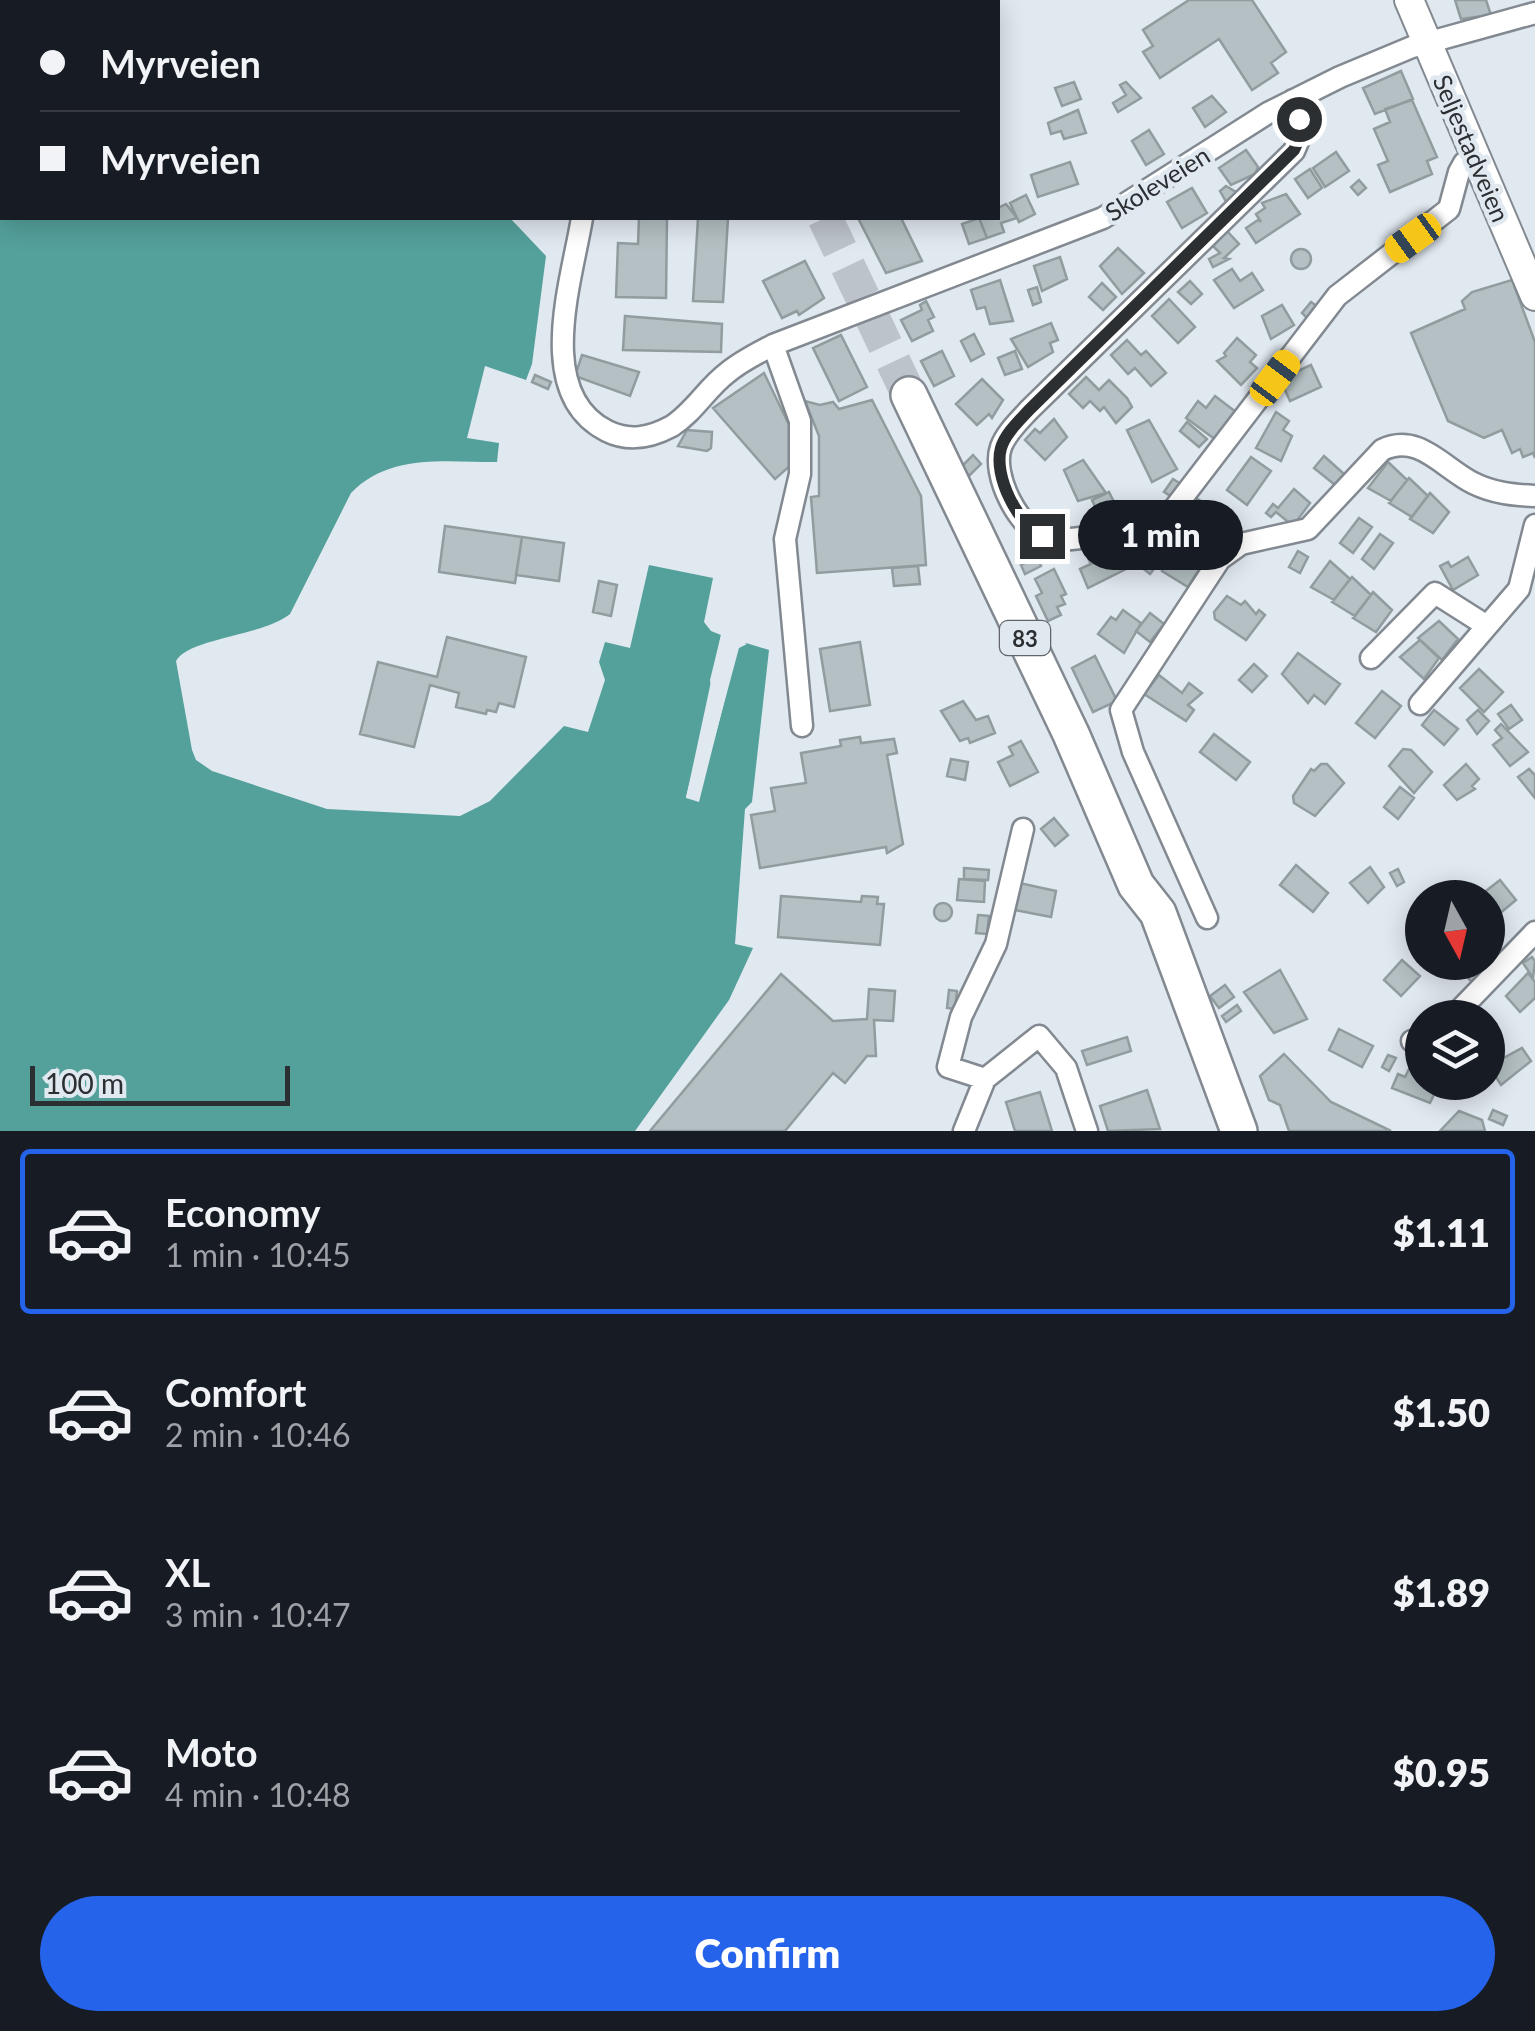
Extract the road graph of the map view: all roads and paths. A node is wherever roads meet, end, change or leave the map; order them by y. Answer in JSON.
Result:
{"nodes":[{"id":1,"x":1408,"y":0,"type":"edge"},
{"id":2,"x":1535,"y":13,"type":"edge"},
{"id":3,"x":1428,"y":44,"type":"junction"},
{"id":4,"x":1292,"y":100,"type":"junction"},
{"id":5,"x":1476,"y":158,"type":"junction"},
{"id":6,"x":582,"y":220,"type":"edge"},
{"id":7,"x":1535,"y":296,"type":"edge"},
{"id":8,"x":774,"y":345,"type":"junction"},
{"id":9,"x":909,"y":395,"type":"tunnel mouth"},
{"id":10,"x":1535,"y":496,"type":"edge"},
{"id":11,"x":1535,"y":524,"type":"edge"},
{"id":12,"x":1487,"y":626,"type":"junction"},
{"id":13,"x":1371,"y":658,"type":"dead end"},
{"id":14,"x":1420,"y":704,"type":"dead end"},
{"id":15,"x":802,"y":726,"type":"dead end"},
{"id":16,"x":1023,"y":828,"type":"dead end"},
{"id":17,"x":1136,"y":885,"type":"junction"},
{"id":18,"x":1207,"y":918,"type":"dead end"},
{"id":19,"x":1535,"y":932,"type":"edge"},
{"id":20,"x":1469,"y":1000,"type":"edge"},
{"id":21,"x":985,"y":1079,"type":"junction"},
{"id":22,"x":964,"y":1131,"type":"edge"},
{"id":23,"x":1088,"y":1131,"type":"edge"},
{"id":24,"x":1217,"y":1131,"type":"edge"},
{"id":25,"x":1240,"y":1131,"type":"edge"}],
"edges":[{"from":1,"to":3,"type":"street","name":"Seljestadveien"},
{"from":2,"to":3,"type":"street","name":"Skoleveien"},
{"from":3,"to":4,"type":"street","name":"Skoleveien"},
{"from":3,"to":5,"type":"street","name":"Seljestadveien"},
{"from":4,"to":5,"type":"street"},
{"from":4,"to":8,"type":"street","name":"Skoleveien"},
{"from":5,"to":7,"type":"street","name":"Seljestadveien"},
{"from":6,"to":8,"type":"street","name":"Skoleveien"},
{"from":8,"to":15,"type":"street"},
{"from":9,"to":17,"type":"highway","number":"83"},
{"from":10,"to":18,"type":"street"},
{"from":11,"to":12,"type":"street"},
{"from":12,"to":13,"type":"street"},
{"from":12,"to":14,"type":"street"},
{"from":16,"to":21,"type":"street"},
{"from":17,"to":24,"type":"highway","number":"83"},
{"from":17,"to":25,"type":"highway","number":"83"},
{"from":19,"to":20,"type":"street"},
{"from":21,"to":22,"type":"street"},
{"from":21,"to":23,"type":"street"}]}
